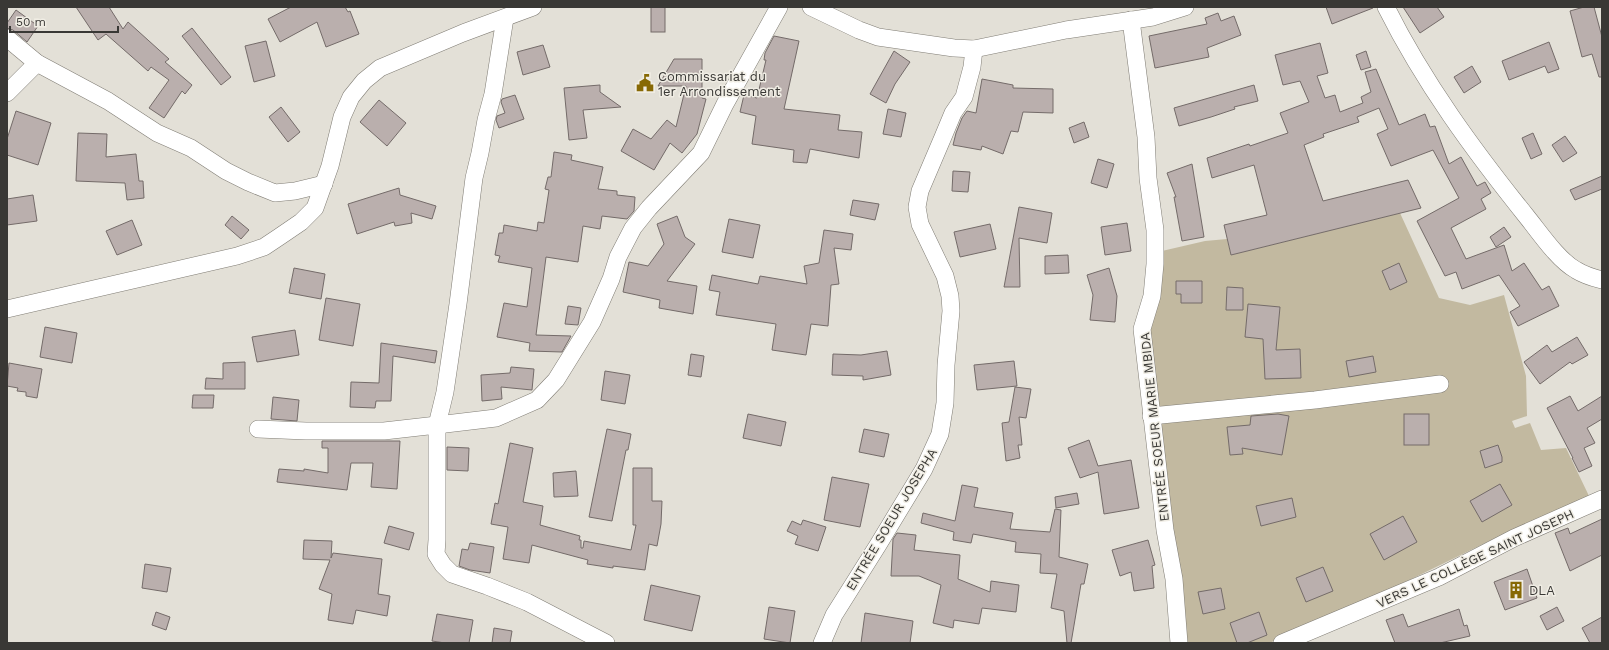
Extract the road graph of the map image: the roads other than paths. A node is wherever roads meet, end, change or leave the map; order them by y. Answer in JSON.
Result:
{"nodes":[{"id":1,"x":533,"y":7,"type":"edge"},
{"id":2,"x":778,"y":7,"type":"edge"},
{"id":3,"x":811,"y":7,"type":"edge"},
{"id":4,"x":1185,"y":7,"type":"edge"},
{"id":5,"x":1386,"y":7,"type":"edge"},
{"id":6,"x":505,"y":18,"type":"junction"},
{"id":7,"x":1131,"y":20,"type":"junction"},
{"id":8,"x":7,"y":38,"type":"edge"},
{"id":9,"x":974,"y":49,"type":"junction"},
{"id":10,"x":37,"y":63,"type":"junction"},
{"id":11,"x":7,"y":93,"type":"edge"},
{"id":12,"x":324,"y":184,"type":"junction"},
{"id":13,"x":1602,"y":280,"type":"edge"},
{"id":14,"x":7,"y":309,"type":"edge"},
{"id":15,"x":1440,"y":384,"type":"dead end"},
{"id":16,"x":1151,"y":416,"type":"junction"},
{"id":17,"x":437,"y":425,"type":"junction"},
{"id":18,"x":258,"y":429,"type":"dead end"},
{"id":19,"x":1602,"y":499,"type":"edge"},
{"id":20,"x":606,"y":643,"type":"edge"},
{"id":21,"x":822,"y":643,"type":"edge"},
{"id":22,"x":1179,"y":643,"type":"edge"},
{"id":23,"x":1282,"y":643,"type":"edge"}],
"edges":[{"from":1,"to":6,"type":"street"},
{"from":2,"to":17,"type":"street"},
{"from":3,"to":9,"type":"street"},
{"from":4,"to":7,"type":"street"},
{"from":5,"to":13,"type":"street"},
{"from":6,"to":12,"type":"street"},
{"from":6,"to":17,"type":"street"},
{"from":7,"to":9,"type":"street"},
{"from":7,"to":16,"type":"street","name":"ENTRÉE SOEUR MARIE MBIDA"},
{"from":8,"to":10,"type":"street"},
{"from":9,"to":21,"type":"street","name":"ENTRÉE SOEUR JOSEPHA"},
{"from":10,"to":11,"type":"street"},
{"from":10,"to":12,"type":"street"},
{"from":12,"to":14,"type":"street"},
{"from":15,"to":16,"type":"street"},
{"from":16,"to":22,"type":"street","name":"ENTRÉE SOEUR MARIE MBIDA"},
{"from":17,"to":18,"type":"street"},
{"from":17,"to":20,"type":"street"},
{"from":19,"to":23,"type":"street","name":"VERS LE COLLÈGE SAINT JOSEPH"}]}
